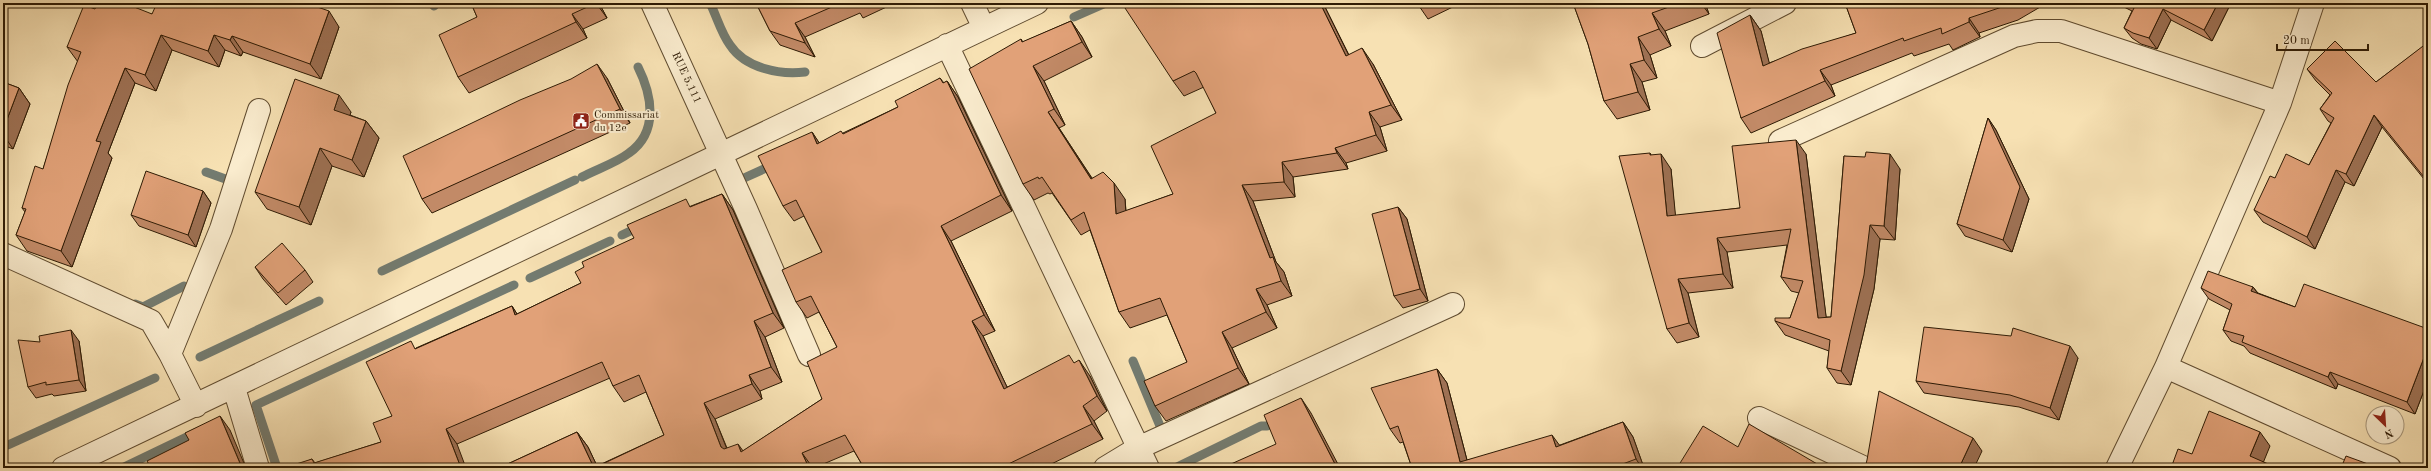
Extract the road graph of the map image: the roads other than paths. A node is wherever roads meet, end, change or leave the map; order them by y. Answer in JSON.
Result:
{"nodes":[{"id":1,"x":652,"y":3,"type":"edge"},
{"id":2,"x":972,"y":3,"type":"edge"},
{"id":3,"x":1037,"y":3,"type":"edge"},
{"id":4,"x":1785,"y":3,"type":"edge"},
{"id":5,"x":2313,"y":3,"type":"edge"},
{"id":6,"x":984,"y":28,"type":"junction"},
{"id":7,"x":947,"y":45,"type":"junction"},
{"id":8,"x":1702,"y":46,"type":"dead end"},
{"id":9,"x":2280,"y":103,"type":"junction"},
{"id":10,"x":259,"y":110,"type":"dead end"},
{"id":11,"x":1780,"y":141,"type":"edge"},
{"id":12,"x":721,"y":153,"type":"junction"},
{"id":13,"x":3,"y":254,"type":"edge"},
{"id":14,"x":1452,"y":304,"type":"dead end"},
{"id":15,"x":170,"y":354,"type":"junction"},
{"id":16,"x":809,"y":355,"type":"dead end"},
{"id":17,"x":2166,"y":367,"type":"junction"},
{"id":18,"x":234,"y":388,"type":"junction"},
{"id":19,"x":196,"y":406,"type":"junction"},
{"id":20,"x":1759,"y":418,"type":"dead end"},
{"id":21,"x":1138,"y":448,"type":"junction"},
{"id":22,"x":63,"y":468,"type":"edge"},
{"id":23,"x":258,"y":468,"type":"edge"},
{"id":24,"x":1105,"y":468,"type":"edge"},
{"id":25,"x":1148,"y":468,"type":"edge"},
{"id":26,"x":1865,"y":468,"type":"edge"},
{"id":27,"x":2117,"y":468,"type":"edge"},
{"id":28,"x":2390,"y":468,"type":"edge"}],
"edges":[{"from":1,"to":12,"type":"street","name":"RUE 5.111"},
{"from":2,"to":6,"type":"street"},
{"from":3,"to":6,"type":"street"},
{"from":4,"to":8,"type":"street"},
{"from":5,"to":9,"type":"street"},
{"from":6,"to":7,"type":"street"},
{"from":7,"to":12,"type":"street"},
{"from":7,"to":21,"type":"street"},
{"from":9,"to":11,"type":"street"},
{"from":9,"to":17,"type":"street"},
{"from":10,"to":15,"type":"street"},
{"from":12,"to":16,"type":"street","name":"RUE 5.111"},
{"from":12,"to":18,"type":"street"},
{"from":13,"to":15,"type":"street"},
{"from":14,"to":21,"type":"street"},
{"from":15,"to":19,"type":"street"},
{"from":17,"to":27,"type":"street"},
{"from":17,"to":28,"type":"street"},
{"from":18,"to":19,"type":"street"},
{"from":18,"to":23,"type":"street"},
{"from":19,"to":22,"type":"street"},
{"from":20,"to":26,"type":"street"},
{"from":21,"to":24,"type":"street"},
{"from":21,"to":25,"type":"street"}]}
